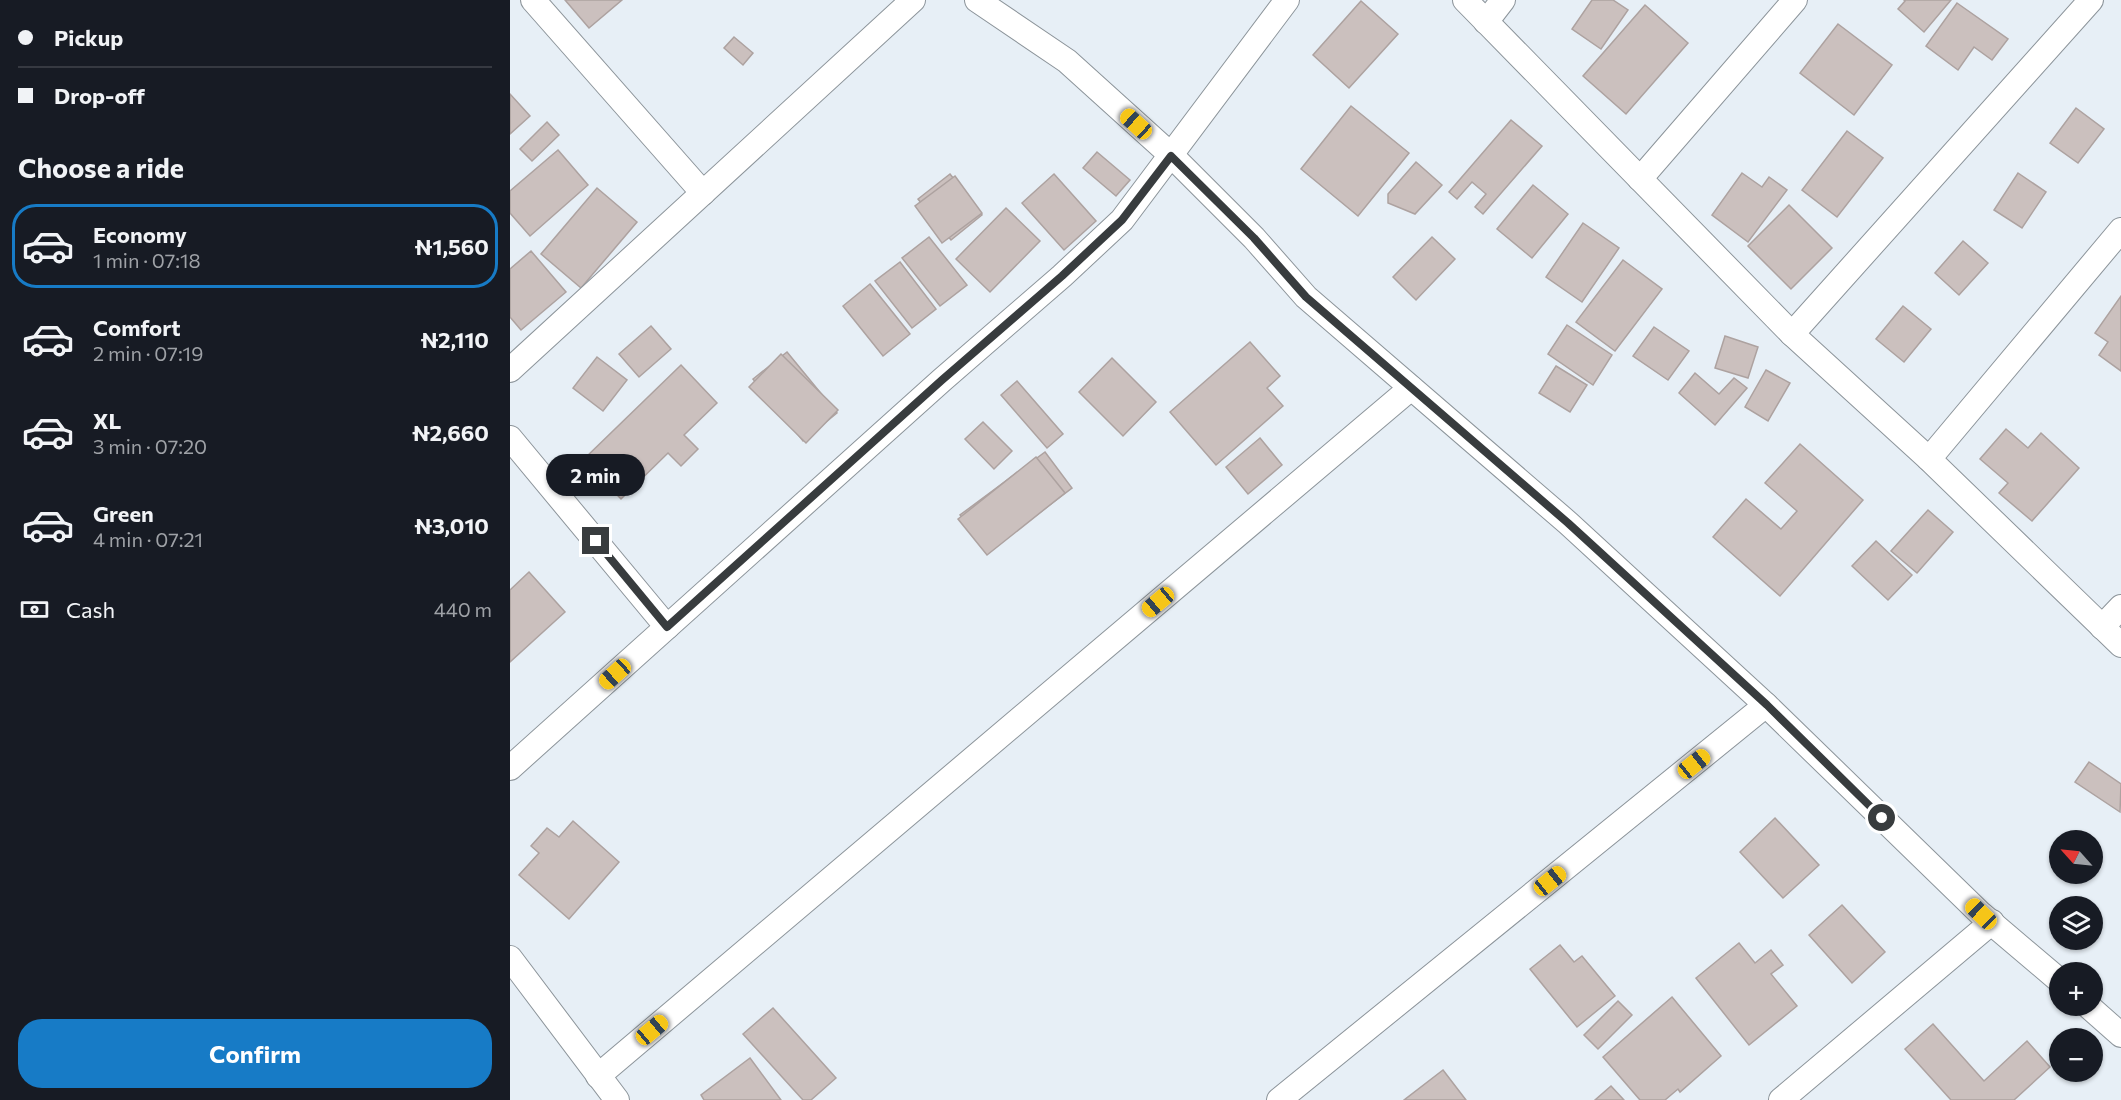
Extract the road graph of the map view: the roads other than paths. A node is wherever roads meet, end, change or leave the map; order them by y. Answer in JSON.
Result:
{"nodes":[{"id":1,"x":533,"y":0,"type":"edge"},
{"id":2,"x":913,"y":0,"type":"edge"},
{"id":3,"x":977,"y":0,"type":"edge"},
{"id":4,"x":1287,"y":0,"type":"edge"},
{"id":5,"x":1465,"y":0,"type":"edge"},
{"id":6,"x":1503,"y":0,"type":"edge"},
{"id":7,"x":1795,"y":0,"type":"edge"},
{"id":8,"x":2091,"y":0,"type":"edge"},
{"id":9,"x":1486,"y":22,"type":"junction"},
{"id":10,"x":1171,"y":156,"type":"junction"},
{"id":11,"x":1640,"y":179,"type":"junction"},
{"id":12,"x":702,"y":193,"type":"junction"},
{"id":13,"x":2121,"y":230,"type":"edge"},
{"id":14,"x":1792,"y":334,"type":"junction"},
{"id":15,"x":510,"y":370,"type":"edge"},
{"id":16,"x":1412,"y":388,"type":"junction"},
{"id":17,"x":510,"y":438,"type":"edge"},
{"id":18,"x":1929,"y":459,"type":"junction"},
{"id":19,"x":2121,"y":607,"type":"edge"},
{"id":20,"x":667,"y":627,"type":"junction"},
{"id":21,"x":2102,"y":627,"type":"junction"},
{"id":22,"x":2121,"y":645,"type":"edge"},
{"id":23,"x":1767,"y":705,"type":"junction"},
{"id":24,"x":510,"y":768,"type":"edge"},
{"id":25,"x":1992,"y":922,"type":"junction"},
{"id":26,"x":510,"y":958,"type":"edge"},
{"id":27,"x":2049,"y":971,"type":"edge"},
{"id":28,"x":2099,"y":1016,"type":"edge"},
{"id":29,"x":2121,"y":1035,"type":"edge"},
{"id":30,"x":598,"y":1076,"type":"junction"},
{"id":31,"x":617,"y":1100,"type":"edge"},
{"id":32,"x":1279,"y":1100,"type":"edge"},
{"id":33,"x":1781,"y":1100,"type":"edge"}],
"edges":[{"from":1,"to":12,"type":"street"},
{"from":2,"to":12,"type":"street"},
{"from":3,"to":10,"type":"street"},
{"from":4,"to":10,"type":"street"},
{"from":5,"to":9,"type":"street"},
{"from":6,"to":9,"type":"street"},
{"from":7,"to":11,"type":"street"},
{"from":8,"to":14,"type":"street"},
{"from":9,"to":11,"type":"street"},
{"from":10,"to":16,"type":"street"},
{"from":10,"to":20,"type":"street"},
{"from":11,"to":14,"type":"street"},
{"from":12,"to":15,"type":"street"},
{"from":13,"to":18,"type":"street"},
{"from":14,"to":18,"type":"street"},
{"from":16,"to":23,"type":"street"},
{"from":16,"to":30,"type":"street"},
{"from":17,"to":20,"type":"street"},
{"from":18,"to":21,"type":"street"},
{"from":19,"to":21,"type":"street"},
{"from":20,"to":24,"type":"street"},
{"from":21,"to":22,"type":"street"},
{"from":23,"to":25,"type":"street"},
{"from":23,"to":32,"type":"street"},
{"from":25,"to":27,"type":"street"},
{"from":25,"to":33,"type":"street"},
{"from":26,"to":30,"type":"street"},
{"from":28,"to":29,"type":"street"},
{"from":30,"to":31,"type":"street"}]}
